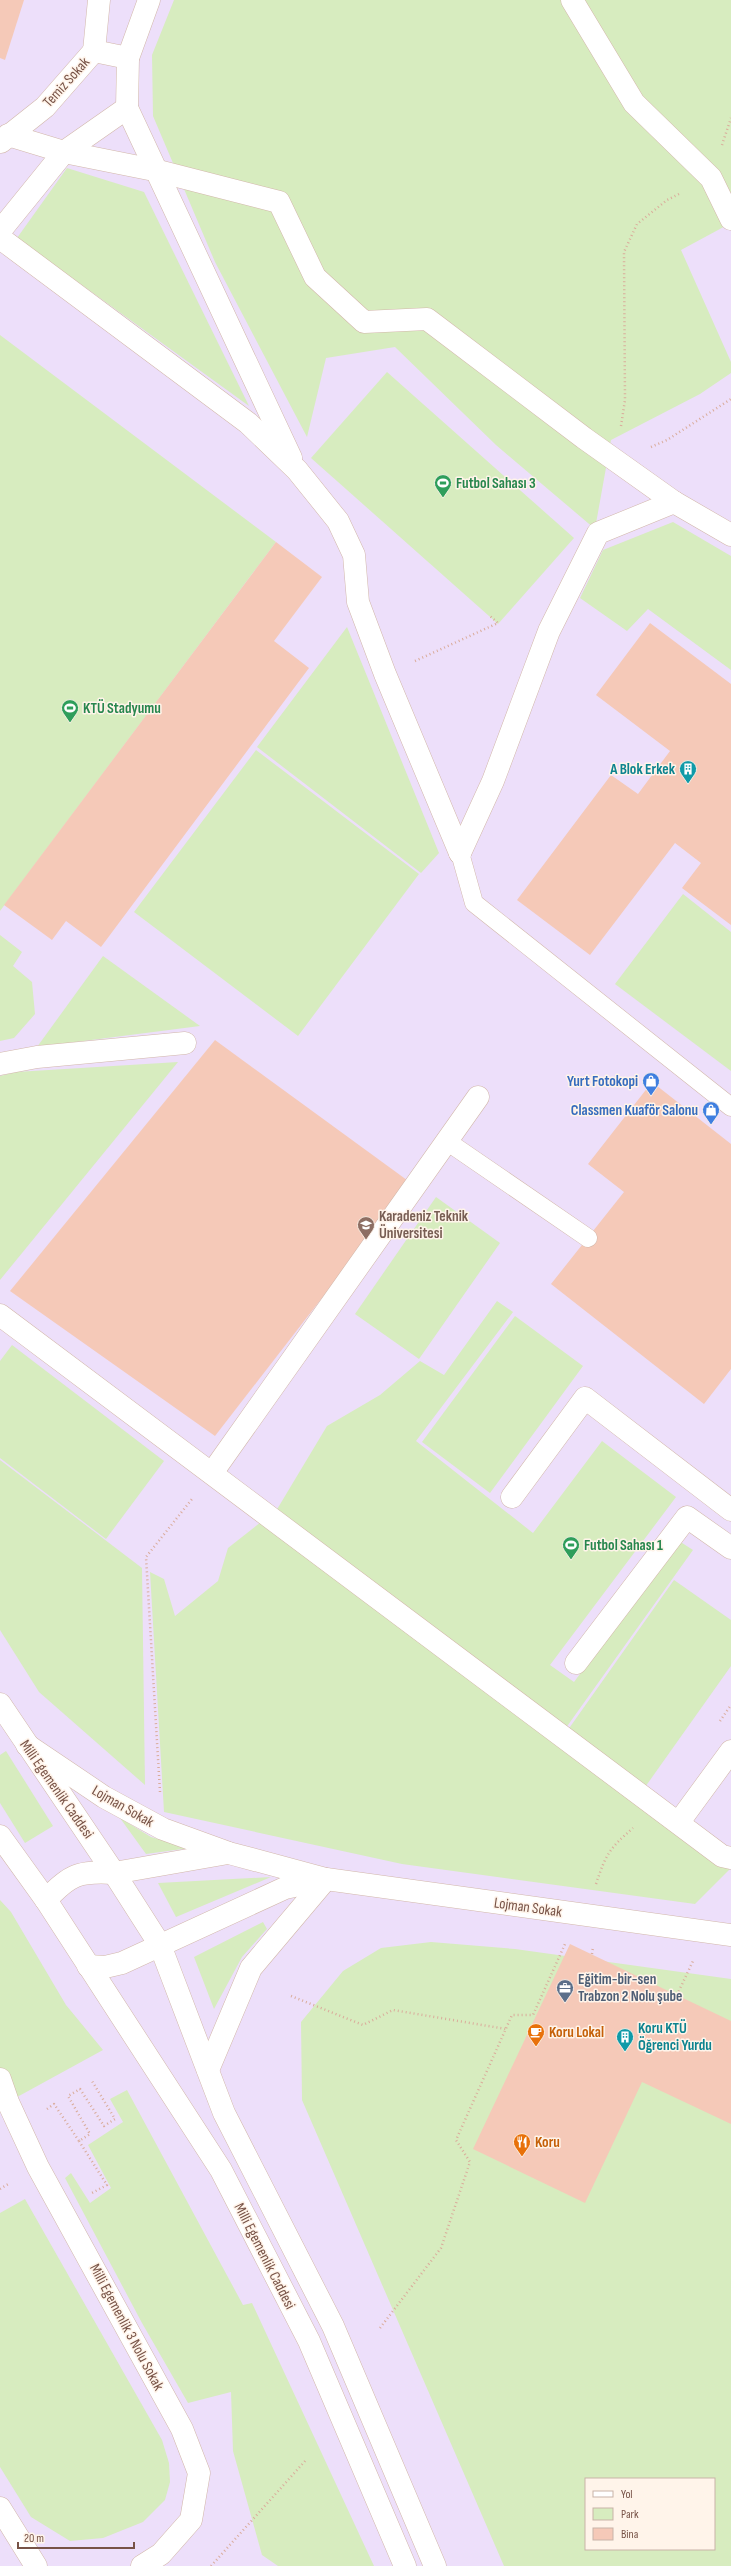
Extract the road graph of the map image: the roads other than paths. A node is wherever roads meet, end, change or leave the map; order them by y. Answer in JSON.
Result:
{"nodes":[{"id":1,"x":99,"y":0,"type":"edge"},
{"id":2,"x":149,"y":0,"type":"edge"},
{"id":3,"x":572,"y":0,"type":"edge"},
{"id":4,"x":94,"y":51,"type":"junction"},
{"id":5,"x":128,"y":58,"type":"junction"},
{"id":6,"x":127,"y":108,"type":"junction"},
{"id":7,"x":4,"y":139,"type":"edge"},
{"id":8,"x":64,"y":152,"type":"junction"},
{"id":9,"x":154,"y":170,"type":"junction"},
{"id":10,"x":731,"y":219,"type":"edge"},
{"id":11,"x":0,"y":231,"type":"edge"},
{"id":12,"x":0,"y":238,"type":"edge"},
{"id":13,"x":297,"y":470,"type":"junction"},
{"id":14,"x":674,"y":502,"type":"junction"},
{"id":15,"x":731,"y":535,"type":"edge"},
{"id":16,"x":460,"y":854,"type":"junction"},
{"id":17,"x":185,"y":1043,"type":"dead end"},
{"id":18,"x":0,"y":1064,"type":"edge"},
{"id":19,"x":478,"y":1096,"type":"dead end"},
{"id":20,"x":731,"y":1107,"type":"edge"},
{"id":21,"x":448,"y":1142,"type":"junction"},
{"id":22,"x":588,"y":1238,"type":"dead end"},
{"id":23,"x":0,"y":1315,"type":"edge"},
{"id":24,"x":212,"y":1473,"type":"junction"},
{"id":25,"x":512,"y":1497,"type":"dead end"},
{"id":26,"x":731,"y":1510,"type":"edge"},
{"id":27,"x":731,"y":1548,"type":"edge"},
{"id":28,"x":576,"y":1663,"type":"dead end"},
{"id":29,"x":0,"y":1704,"type":"edge"},
{"id":30,"x":26,"y":1744,"type":"junction"},
{"id":31,"x":731,"y":1751,"type":"edge"},
{"id":32,"x":680,"y":1822,"type":"junction"},
{"id":33,"x":0,"y":1836,"type":"edge"},
{"id":34,"x":229,"y":1853,"type":"junction"},
{"id":35,"x":731,"y":1858,"type":"edge"},
{"id":36,"x":114,"y":1873,"type":"junction"},
{"id":37,"x":326,"y":1879,"type":"junction"},
{"id":38,"x":46,"y":1900,"type":"junction"},
{"id":39,"x":731,"y":1935,"type":"edge"},
{"id":40,"x":160,"y":1945,"type":"junction"},
{"id":41,"x":88,"y":1966,"type":"junction"},
{"id":42,"x":208,"y":2070,"type":"junction"},
{"id":43,"x":0,"y":2079,"type":"edge"},
{"id":44,"x":0,"y":2508,"type":"edge"},
{"id":45,"x":36,"y":2566,"type":"edge"},
{"id":46,"x":142,"y":2566,"type":"edge"},
{"id":47,"x":405,"y":2566,"type":"edge"},
{"id":48,"x":435,"y":2566,"type":"edge"}],
"edges":[{"from":1,"to":4,"type":"street"},
{"from":2,"to":5,"type":"street"},
{"from":3,"to":10,"type":"street"},
{"from":4,"to":5,"type":"street","name":"Temiz Sokak"},
{"from":4,"to":7,"type":"street","name":"Temiz Sokak"},
{"from":5,"to":6,"type":"street"},
{"from":6,"to":8,"type":"street"},
{"from":6,"to":9,"type":"street"},
{"from":7,"to":8,"type":"street"},
{"from":8,"to":9,"type":"street"},
{"from":8,"to":11,"type":"street"},
{"from":9,"to":13,"type":"street"},
{"from":9,"to":14,"type":"street"},
{"from":12,"to":13,"type":"street"},
{"from":13,"to":16,"type":"street"},
{"from":14,"to":15,"type":"street"},
{"from":14,"to":16,"type":"street"},
{"from":16,"to":20,"type":"lane"},
{"from":17,"to":18,"type":"street"},
{"from":19,"to":21,"type":"street"},
{"from":21,"to":22,"type":"lane"},
{"from":21,"to":24,"type":"street"},
{"from":23,"to":24,"type":"street"},
{"from":24,"to":32,"type":"street"},
{"from":25,"to":26,"type":"street"},
{"from":27,"to":28,"type":"street"},
{"from":29,"to":30,"type":"street","name":"Milli Egemenlik Caddesi"},
{"from":30,"to":34,"type":"street","name":"Lojman Sokak"},
{"from":30,"to":36,"type":"street","name":"Milli Egemenlik Caddesi"},
{"from":31,"to":32,"type":"street"},
{"from":32,"to":35,"type":"street"},
{"from":33,"to":38,"type":"street","name":"Milli Egemenlik Caddesi"},
{"from":34,"to":36,"type":"street","name":"Lojman Sokak"},
{"from":34,"to":37,"type":"street","name":"Lojman Sokak"},
{"from":36,"to":38,"type":"street"},
{"from":36,"to":40,"type":"street","name":"Milli Egemenlik Caddesi"},
{"from":37,"to":39,"type":"street","name":"Lojman Sokak"},
{"from":37,"to":40,"type":"street","name":"Lojman Sokak"},
{"from":37,"to":42,"type":"street"},
{"from":38,"to":41,"type":"street","name":"Milli Egemenlik Caddesi"},
{"from":40,"to":41,"type":"street"},
{"from":40,"to":42,"type":"street","name":"Milli Egemenlik Caddesi"},
{"from":41,"to":47,"type":"street","name":"Milli Egemenlik Caddesi"},
{"from":42,"to":48,"type":"street","name":"Milli Egemenlik Caddesi"},
{"from":43,"to":46,"type":"street","name":"Milli Egemenlik 3 Nolu Sokak"},
{"from":44,"to":45,"type":"street"}]}
